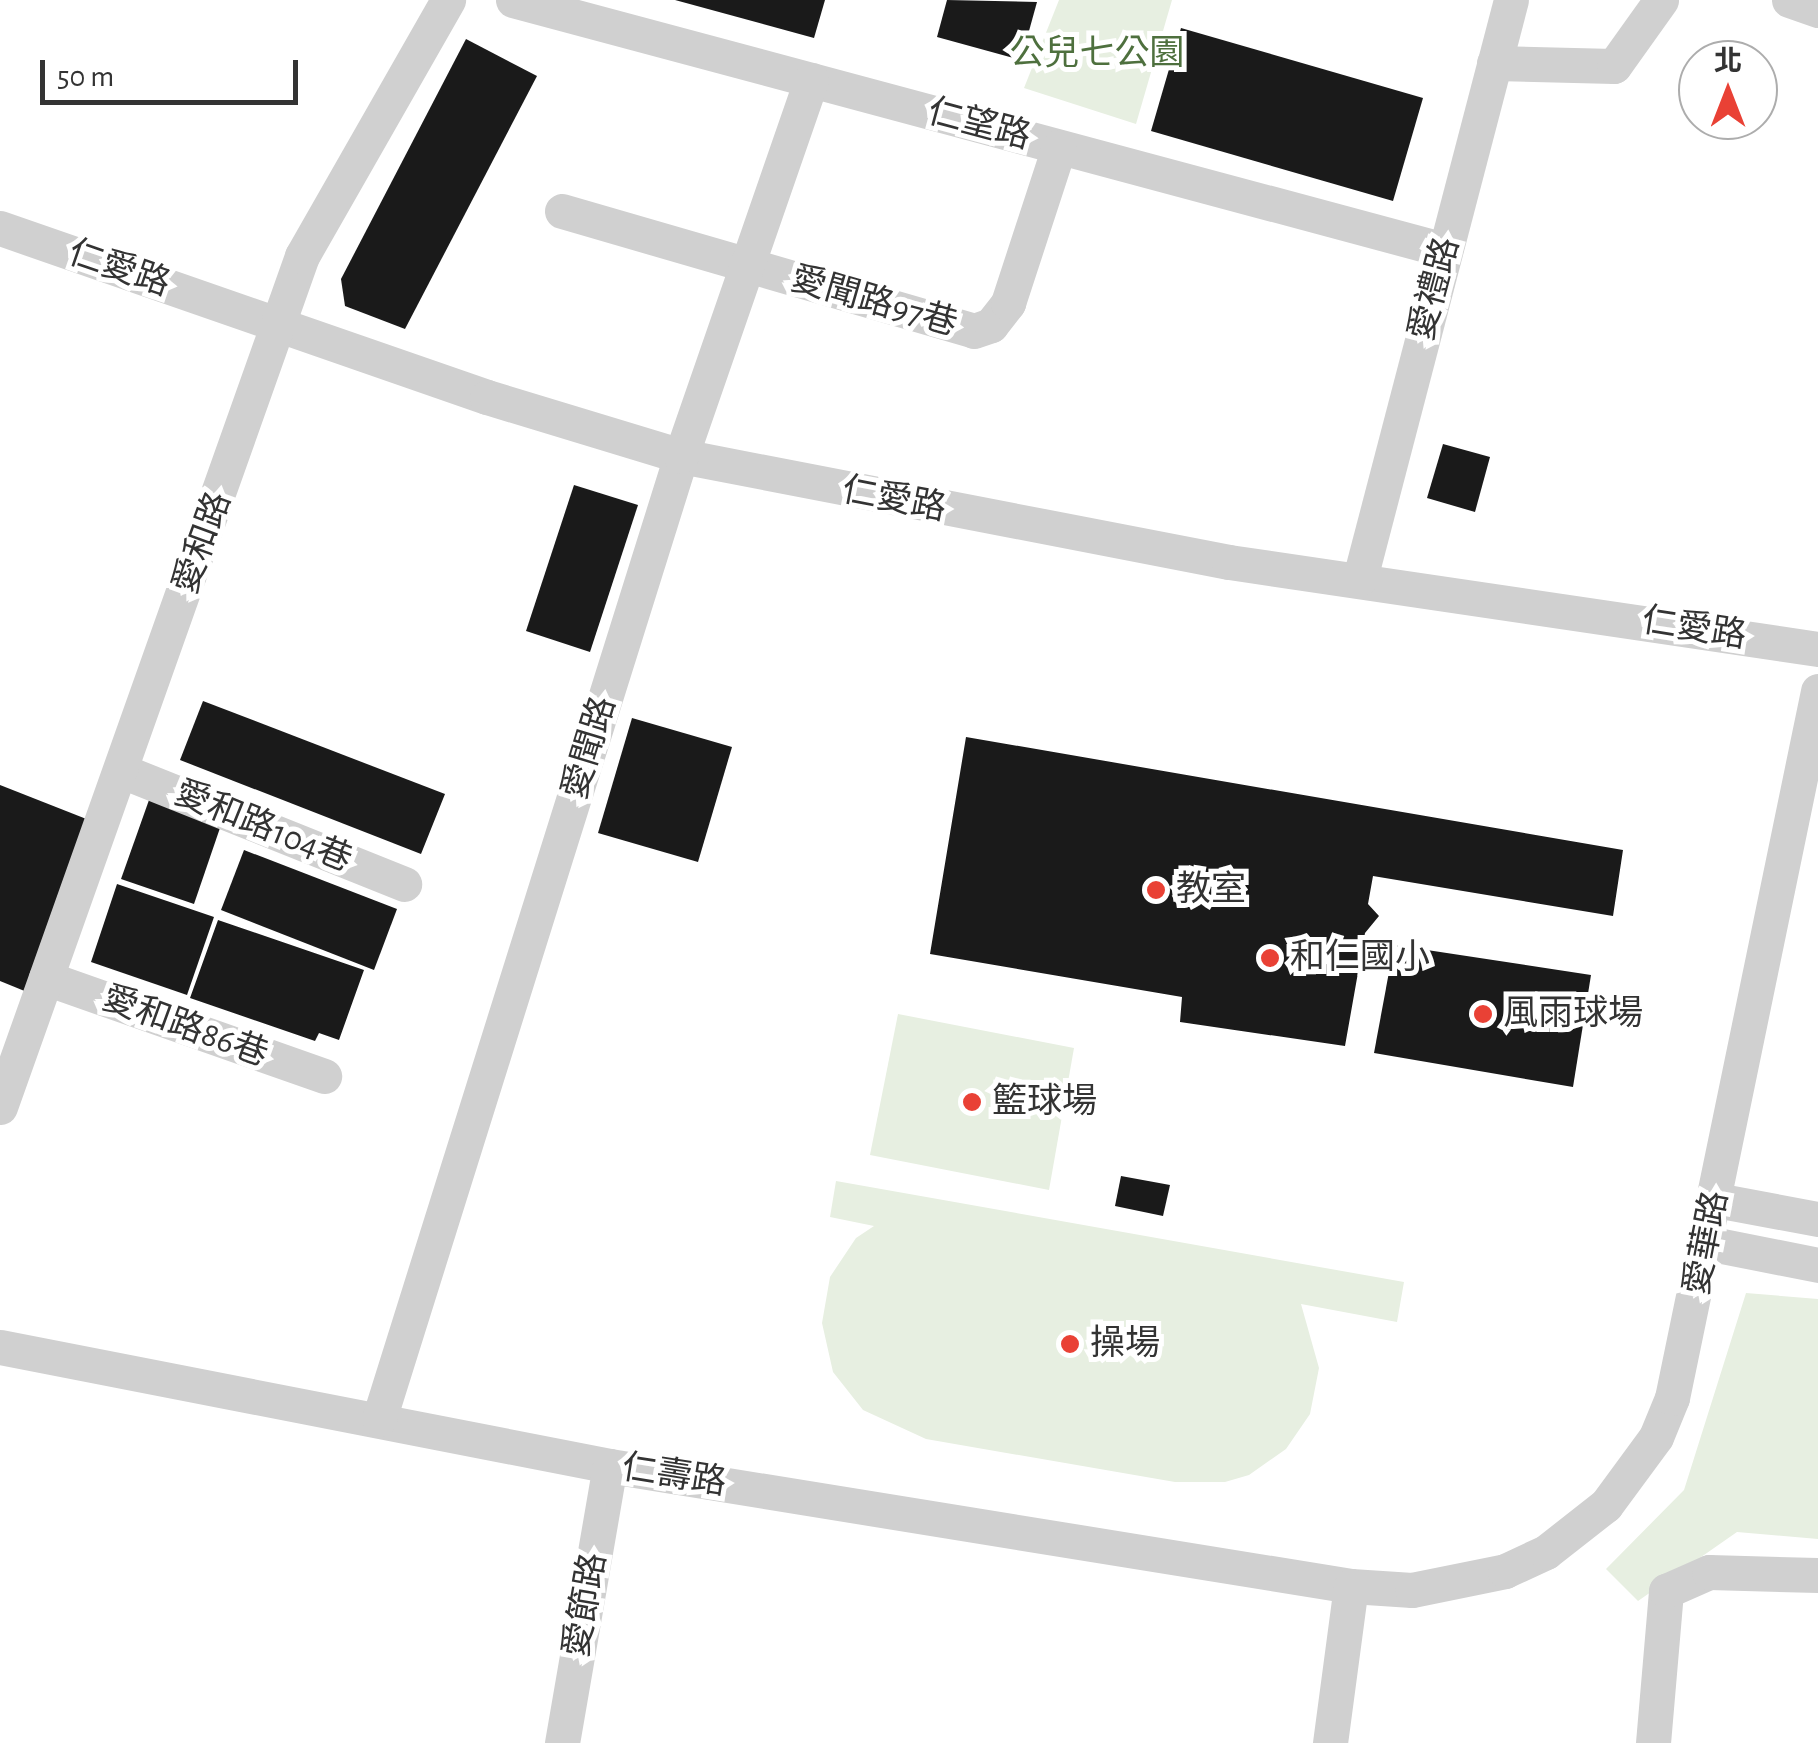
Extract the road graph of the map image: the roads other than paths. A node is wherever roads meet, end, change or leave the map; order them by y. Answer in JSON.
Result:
{"nodes":[{"id":1,"x":448,"y":0,"type":"edge"},
{"id":2,"x":513,"y":0,"type":"edge"},
{"id":3,"x":1511,"y":0,"type":"edge"},
{"id":4,"x":1660,"y":0,"type":"edge"},
{"id":5,"x":1788,"y":0,"type":"edge"},
{"id":6,"x":1818,"y":10,"type":"edge"},
{"id":7,"x":1494,"y":64,"type":"junction"},
{"id":8,"x":811,"y":80,"type":"junction"},
{"id":9,"x":1058,"y":146,"type":"junction"},
{"id":10,"x":562,"y":211,"type":"dead end"},
{"id":11,"x":0,"y":228,"type":"edge"},
{"id":12,"x":1445,"y":250,"type":"junction"},
{"id":13,"x":745,"y":264,"type":"junction"},
{"id":14,"x":282,"y":325,"type":"junction"},
{"id":15,"x":681,"y":456,"type":"junction"},
{"id":16,"x":1360,"y":578,"type":"junction"},
{"id":17,"x":1818,"y":648,"type":"edge"},
{"id":18,"x":1818,"y":691,"type":"edge"},
{"id":19,"x":122,"y":770,"type":"junction"},
{"id":20,"x":404,"y":884,"type":"dead end"},
{"id":21,"x":46,"y":978,"type":"junction"},
{"id":22,"x":324,"y":1076,"type":"dead end"},
{"id":23,"x":0,"y":1107,"type":"edge"},
{"id":24,"x":1716,"y":1200,"type":"junction"},
{"id":25,"x":1818,"y":1219,"type":"edge"},
{"id":26,"x":1707,"y":1243,"type":"junction"},
{"id":27,"x":1818,"y":1264,"type":"edge"},
{"id":28,"x":0,"y":1347,"type":"edge"},
{"id":29,"x":379,"y":1419,"type":"junction"},
{"id":30,"x":610,"y":1466,"type":"junction"},
{"id":31,"x":1818,"y":1576,"type":"edge"},
{"id":32,"x":1351,"y":1586,"type":"junction"},
{"id":33,"x":562,"y":1743,"type":"edge"},
{"id":34,"x":1330,"y":1743,"type":"edge"},
{"id":35,"x":1653,"y":1743,"type":"edge"}],
"edges":[{"from":1,"to":14,"type":"street","name":"愛和路"},
{"from":2,"to":8,"type":"street","name":"仁望路"},
{"from":3,"to":7,"type":"street","name":"愛禮路"},
{"from":4,"to":7,"type":"street"},
{"from":5,"to":6,"type":"street"},
{"from":7,"to":12,"type":"street","name":"愛禮路"},
{"from":8,"to":9,"type":"street","name":"仁望路"},
{"from":8,"to":13,"type":"street","name":"愛聞路"},
{"from":9,"to":12,"type":"street","name":"仁望路"},
{"from":9,"to":13,"type":"street","name":"愛聞路97巷"},
{"from":10,"to":13,"type":"street","name":"愛聞路97巷"},
{"from":11,"to":14,"type":"street","name":"仁愛路"},
{"from":12,"to":16,"type":"street","name":"愛禮路"},
{"from":13,"to":15,"type":"street","name":"愛聞路"},
{"from":14,"to":15,"type":"street","name":"仁愛路"},
{"from":14,"to":19,"type":"street","name":"愛和路"},
{"from":15,"to":16,"type":"street","name":"仁愛路"},
{"from":15,"to":29,"type":"street","name":"愛聞路"},
{"from":16,"to":17,"type":"street","name":"仁愛路"},
{"from":18,"to":24,"type":"street","name":"愛華路"},
{"from":19,"to":20,"type":"street","name":"愛和路104巷"},
{"from":19,"to":21,"type":"street","name":"愛和路"},
{"from":21,"to":22,"type":"street","name":"愛和路86巷"},
{"from":21,"to":23,"type":"street","name":"愛和路"},
{"from":24,"to":25,"type":"street"},
{"from":24,"to":26,"type":"street","name":"愛華路"},
{"from":26,"to":27,"type":"street"},
{"from":26,"to":32,"type":"street","name":"愛華路"},
{"from":28,"to":29,"type":"street","name":"仁壽路"},
{"from":29,"to":30,"type":"street","name":"仁壽路"},
{"from":30,"to":32,"type":"street","name":"仁壽路"},
{"from":30,"to":33,"type":"street","name":"愛節路"},
{"from":31,"to":35,"type":"street"},
{"from":32,"to":34,"type":"street"}]}
